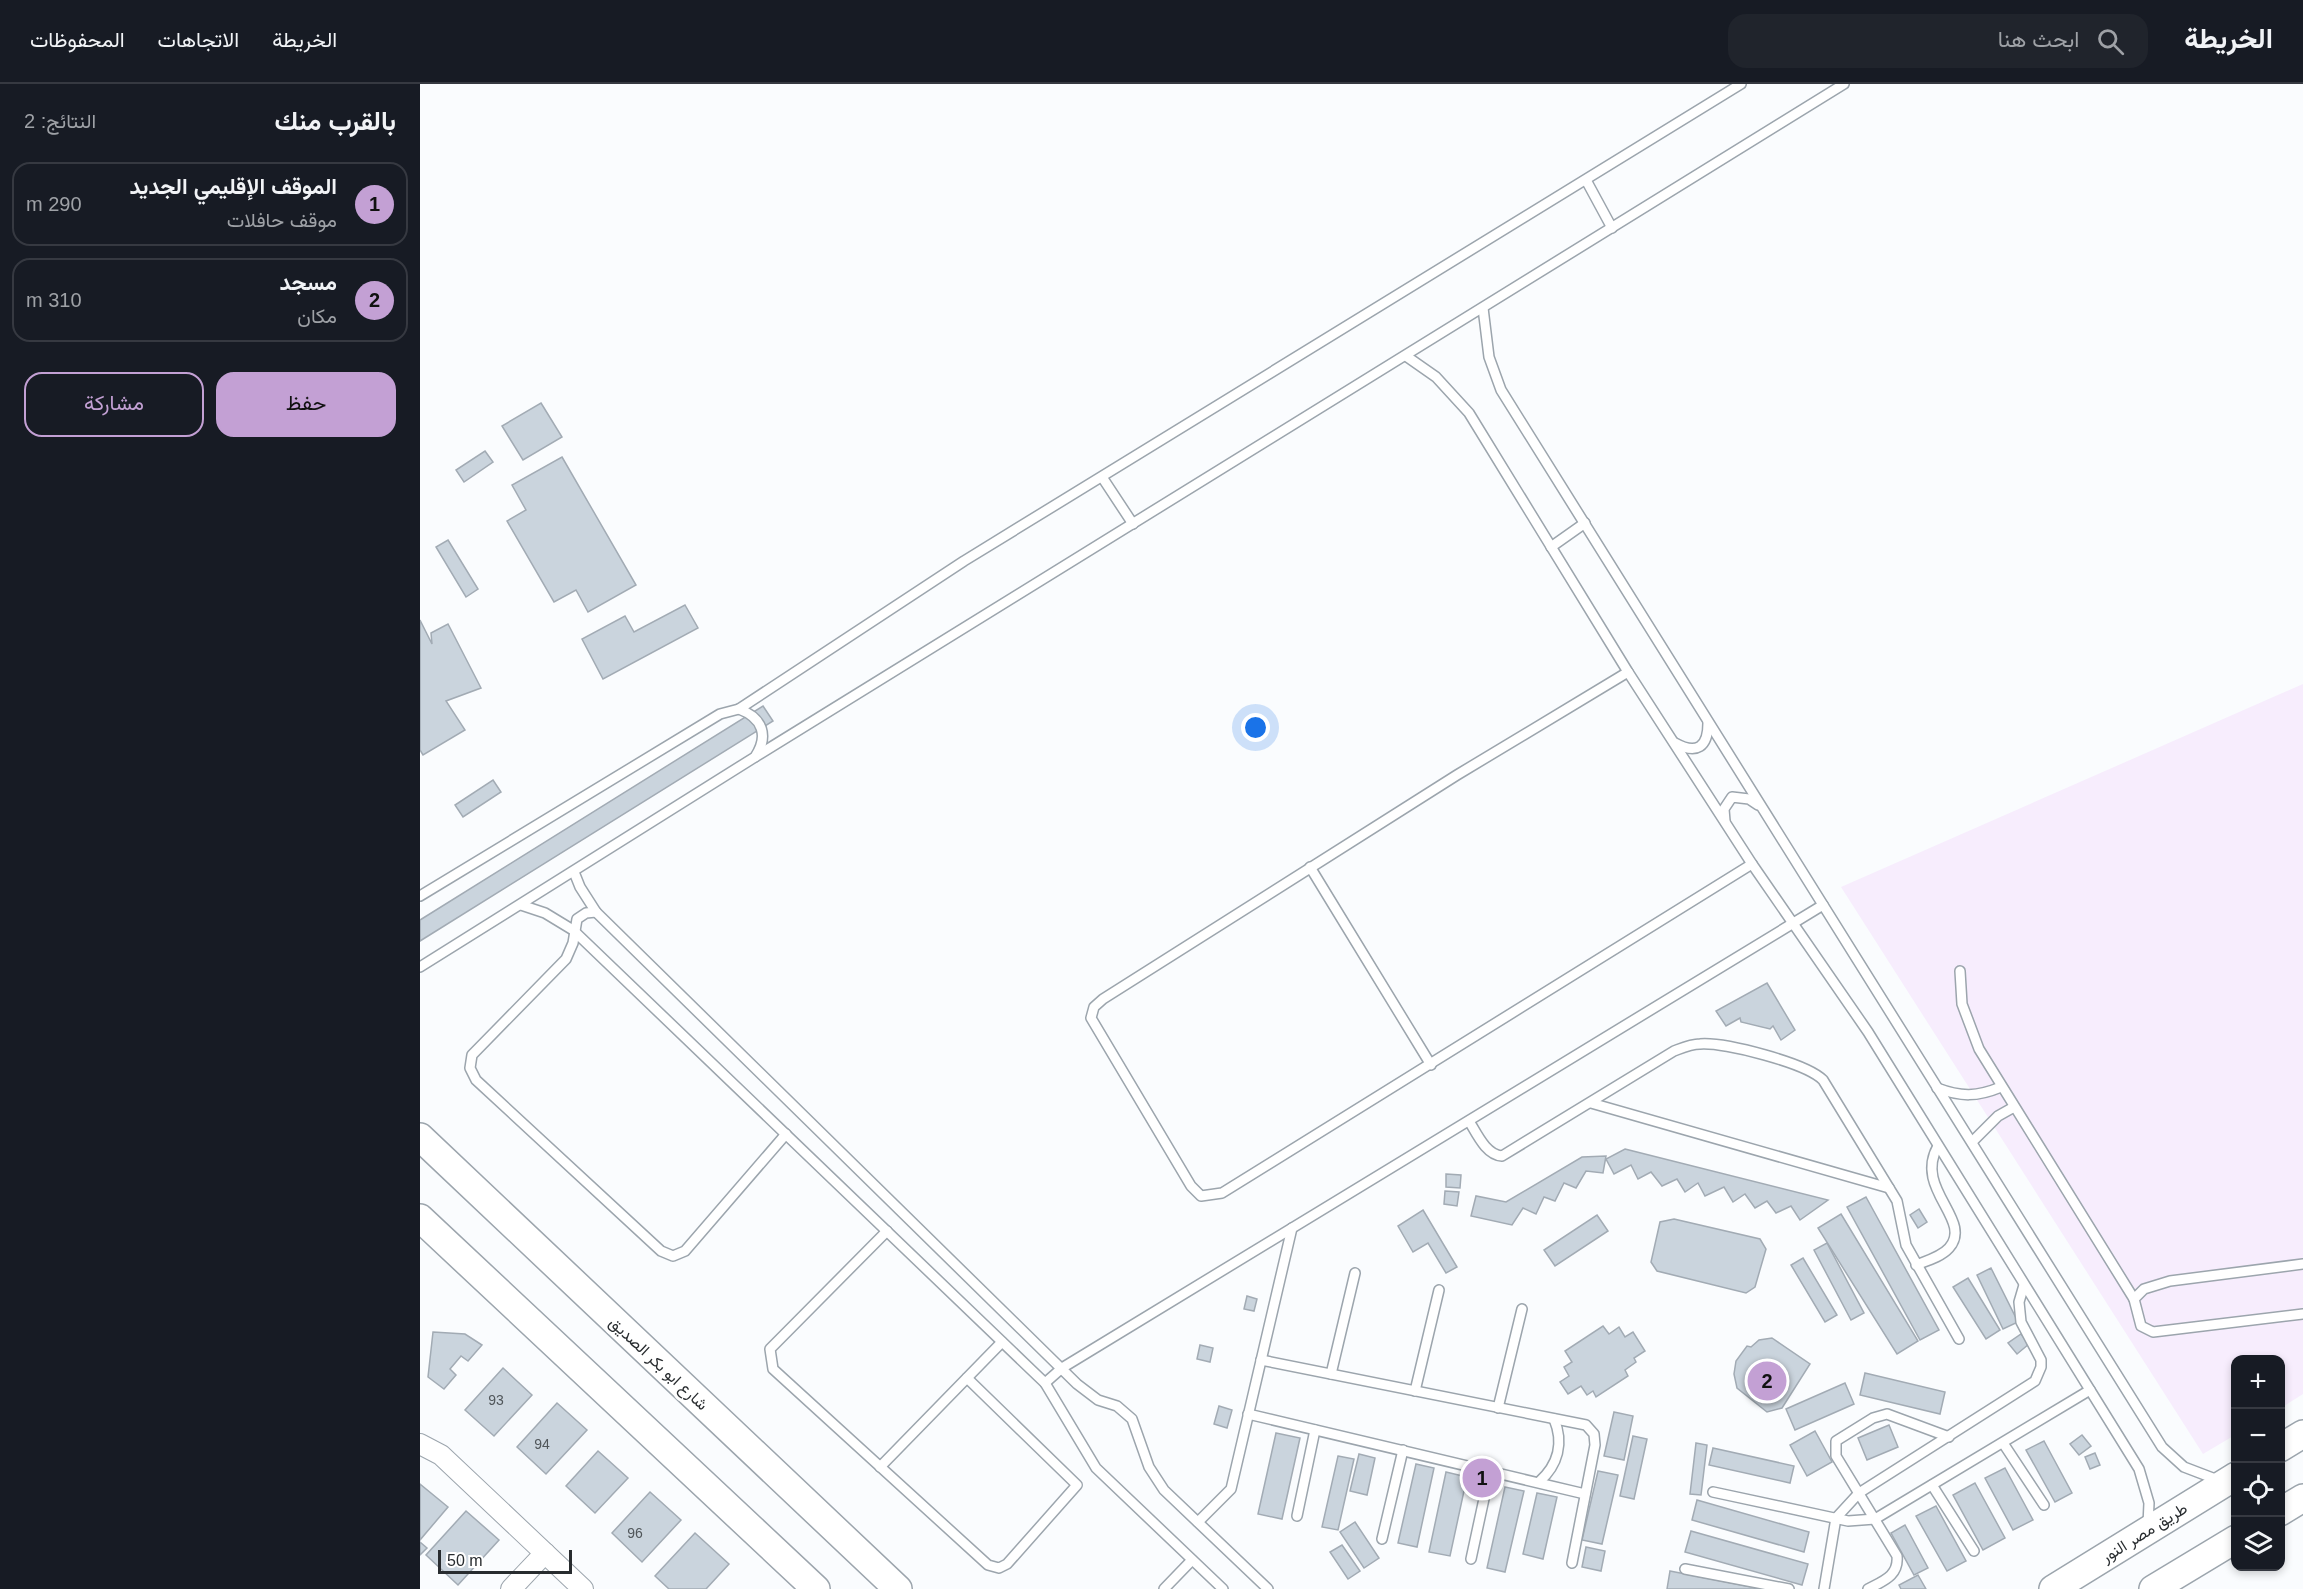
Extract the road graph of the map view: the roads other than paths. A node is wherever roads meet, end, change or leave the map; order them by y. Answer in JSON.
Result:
{"nodes":[{"id":1,"x":1741,"y":84,"type":"edge"},
{"id":2,"x":1844,"y":84,"type":"edge"},
{"id":3,"x":1586,"y":180,"type":"junction"},
{"id":4,"x":1612,"y":228,"type":"junction"},
{"id":5,"x":1483,"y":308,"type":"junction"},
{"id":6,"x":1406,"y":356,"type":"junction"},
{"id":7,"x":1102,"y":477,"type":"junction"},
{"id":8,"x":1584,"y":523,"type":"junction"},
{"id":9,"x":1133,"y":524,"type":"junction"},
{"id":10,"x":1551,"y":547,"type":"junction"},
{"id":11,"x":1628,"y":672,"type":"junction"},
{"id":12,"x":739,"y":709,"type":"junction"},
{"id":13,"x":1708,"y":721,"type":"junction"},
{"id":14,"x":1673,"y":742,"type":"junction"},
{"id":15,"x":755,"y":757,"type":"junction"},
{"id":16,"x":1762,"y":808,"type":"junction"},
{"id":17,"x":1725,"y":823,"type":"junction"},
{"id":18,"x":1752,"y":864,"type":"junction"},
{"id":19,"x":1310,"y":867,"type":"junction"},
{"id":20,"x":574,"y":872,"type":"junction"},
{"id":21,"x":420,"y":896,"type":"edge"},
{"id":22,"x":521,"y":905,"type":"junction"},
{"id":23,"x":1823,"y":905,"type":"junction"},
{"id":24,"x":596,"y":912,"type":"junction"},
{"id":25,"x":1793,"y":924,"type":"junction"},
{"id":26,"x":573,"y":930,"type":"junction"},
{"id":27,"x":420,"y":967,"type":"edge"},
{"id":28,"x":1960,"y":970,"type":"dead end"},
{"id":29,"x":1431,"y":1065,"type":"junction"},
{"id":30,"x":2001,"y":1087,"type":"junction"},
{"id":31,"x":1937,"y":1088,"type":"junction"},
{"id":32,"x":1591,"y":1103,"type":"junction"},
{"id":33,"x":2014,"y":1107,"type":"junction"},
{"id":34,"x":1468,"y":1121,"type":"junction"},
{"id":35,"x":786,"y":1134,"type":"junction"},
{"id":36,"x":420,"y":1137,"type":"edge"},
{"id":37,"x":1972,"y":1142,"type":"junction"},
{"id":38,"x":1938,"y":1146,"type":"junction"},
{"id":39,"x":1889,"y":1188,"type":"junction"},
{"id":40,"x":420,"y":1218,"type":"edge"},
{"id":41,"x":1292,"y":1228,"type":"junction"},
{"id":42,"x":887,"y":1231,"type":"junction"},
{"id":43,"x":2303,"y":1264,"type":"edge"},
{"id":44,"x":1916,"y":1265,"type":"junction"},
{"id":45,"x":1355,"y":1273,"type":"dead end"},
{"id":46,"x":2024,"y":1285,"type":"junction"},
{"id":47,"x":1439,"y":1290,"type":"dead end"},
{"id":48,"x":2134,"y":1299,"type":"junction"},
{"id":49,"x":1522,"y":1310,"type":"dead end"},
{"id":50,"x":2303,"y":1314,"type":"edge"},
{"id":51,"x":1959,"y":1339,"type":"dead end"},
{"id":52,"x":1002,"y":1342,"type":"junction"},
{"id":53,"x":1261,"y":1360,"type":"junction"},
{"id":54,"x":1062,"y":1368,"type":"junction"},
{"id":55,"x":1331,"y":1374,"type":"junction"},
{"id":56,"x":967,"y":1378,"type":"junction"},
{"id":57,"x":1045,"y":1383,"type":"junction"},
{"id":58,"x":2090,"y":1390,"type":"junction"},
{"id":59,"x":1415,"y":1391,"type":"junction"},
{"id":60,"x":1498,"y":1408,"type":"junction"},
{"id":61,"x":1248,"y":1414,"type":"junction"},
{"id":62,"x":1554,"y":1419,"type":"junction"},
{"id":63,"x":1316,"y":1430,"type":"junction"},
{"id":64,"x":2303,"y":1434,"type":"edge"},
{"id":65,"x":1949,"y":1437,"type":"junction"},
{"id":66,"x":2003,"y":1443,"type":"junction"},
{"id":67,"x":420,"y":1444,"type":"edge"},
{"id":68,"x":2285,"y":1445,"type":"edge"},
{"id":69,"x":1403,"y":1450,"type":"junction"},
{"id":70,"x":879,"y":1467,"type":"junction"},
{"id":71,"x":1490,"y":1471,"type":"junction"},
{"id":72,"x":2231,"y":1479,"type":"edge"},
{"id":73,"x":1539,"y":1482,"type":"junction"},
{"id":74,"x":1932,"y":1485,"type":"junction"},
{"id":75,"x":1713,"y":1492,"type":"dead end"},
{"id":76,"x":1859,"y":1493,"type":"junction"},
{"id":77,"x":1586,"y":1494,"type":"junction"},
{"id":78,"x":2303,"y":1498,"type":"edge"},
{"id":79,"x":2044,"y":1505,"type":"dead end"},
{"id":80,"x":2285,"y":1509,"type":"edge"},
{"id":81,"x":1297,"y":1516,"type":"dead end"},
{"id":82,"x":1836,"y":1518,"type":"junction"},
{"id":83,"x":1875,"y":1519,"type":"junction"},
{"id":84,"x":1198,"y":1522,"type":"junction"},
{"id":85,"x":2147,"y":1530,"type":"junction"},
{"id":86,"x":1382,"y":1539,"type":"dead end"},
{"id":87,"x":2231,"y":1541,"type":"edge"},
{"id":88,"x":1974,"y":1551,"type":"dead end"},
{"id":89,"x":545,"y":1553,"type":"junction"},
{"id":90,"x":1471,"y":1559,"type":"dead end"},
{"id":91,"x":1192,"y":1560,"type":"junction"},
{"id":92,"x":1572,"y":1563,"type":"dead end"},
{"id":93,"x":1685,"y":1569,"type":"dead end"},
{"id":94,"x":511,"y":1589,"type":"edge"},
{"id":95,"x":584,"y":1589,"type":"edge"},
{"id":96,"x":816,"y":1589,"type":"edge"},
{"id":97,"x":898,"y":1589,"type":"edge"},
{"id":98,"x":1164,"y":1589,"type":"edge"},
{"id":99,"x":1223,"y":1589,"type":"edge"},
{"id":100,"x":1268,"y":1589,"type":"edge"},
{"id":101,"x":1790,"y":1589,"type":"edge"},
{"id":102,"x":1824,"y":1589,"type":"edge"},
{"id":103,"x":1868,"y":1589,"type":"edge"},
{"id":104,"x":2053,"y":1589,"type":"edge"},
{"id":105,"x":2153,"y":1589,"type":"edge"}],
"edges":[{"from":1,"to":3,"type":"lane"},
{"from":2,"to":4,"type":"lane"},
{"from":3,"to":4,"type":"lane"},
{"from":3,"to":7,"type":"lane"},
{"from":4,"to":5,"type":"lane"},
{"from":5,"to":6,"type":"lane"},
{"from":5,"to":8,"type":"lane"},
{"from":6,"to":9,"type":"lane"},
{"from":6,"to":10,"type":"lane"},
{"from":7,"to":9,"type":"lane"},
{"from":7,"to":12,"type":"lane"},
{"from":8,"to":10,"type":"lane"},
{"from":8,"to":13,"type":"lane"},
{"from":9,"to":15,"type":"lane"},
{"from":10,"to":11,"type":"lane"},
{"from":11,"to":14,"type":"lane"},
{"from":11,"to":19,"type":"lane"},
{"from":12,"to":15,"type":"lane"},
{"from":12,"to":21,"type":"lane"},
{"from":13,"to":14,"type":"lane"},
{"from":13,"to":16,"type":"lane"},
{"from":14,"to":17,"type":"lane"},
{"from":15,"to":20,"type":"lane"},
{"from":16,"to":17,"type":"lane"},
{"from":16,"to":23,"type":"lane"},
{"from":17,"to":18,"type":"lane"},
{"from":18,"to":25,"type":"lane"},
{"from":18,"to":29,"type":"lane"},
{"from":19,"to":29,"type":"lane"},
{"from":19,"to":29,"type":"lane"},
{"from":20,"to":22,"type":"lane"},
{"from":20,"to":24,"type":"lane"},
{"from":22,"to":26,"type":"lane"},
{"from":22,"to":27,"type":"lane"},
{"from":23,"to":25,"type":"lane"},
{"from":23,"to":31,"type":"lane"},
{"from":24,"to":26,"type":"lane"},
{"from":24,"to":54,"type":"lane"},
{"from":25,"to":34,"type":"lane"},
{"from":25,"to":38,"type":"lane"},
{"from":26,"to":35,"type":"lane"},
{"from":26,"to":35,"type":"lane"},
{"from":28,"to":30,"type":"lane"},
{"from":30,"to":31,"type":"lane"},
{"from":30,"to":33,"type":"lane"},
{"from":31,"to":37,"type":"lane"},
{"from":32,"to":34,"type":"lane"},
{"from":32,"to":39,"type":"lane"},
{"from":32,"to":39,"type":"lane"},
{"from":33,"to":37,"type":"lane"},
{"from":33,"to":48,"type":"lane"},
{"from":34,"to":41,"type":"lane"},
{"from":35,"to":42,"type":"lane"},
{"from":36,"to":97,"type":"main road","name":"شارع ابو بكر الصديق"},
{"from":37,"to":72,"type":"lane"},
{"from":38,"to":44,"type":"lane"},
{"from":38,"to":46,"type":"lane"},
{"from":39,"to":44,"type":"lane"},
{"from":40,"to":96,"type":"main road"},
{"from":41,"to":53,"type":"lane"},
{"from":41,"to":54,"type":"lane"},
{"from":42,"to":52,"type":"lane"},
{"from":42,"to":70,"type":"lane"},
{"from":43,"to":48,"type":"lane"},
{"from":44,"to":51,"type":"lane"},
{"from":45,"to":55,"type":"lane"},
{"from":46,"to":58,"type":"lane"},
{"from":46,"to":65,"type":"lane"},
{"from":47,"to":59,"type":"lane"},
{"from":48,"to":50,"type":"lane"},
{"from":49,"to":60,"type":"lane"},
{"from":52,"to":56,"type":"lane"},
{"from":52,"to":57,"type":"lane"},
{"from":53,"to":55,"type":"lane"},
{"from":53,"to":61,"type":"lane"},
{"from":54,"to":57,"type":"lane"},
{"from":54,"to":84,"type":"lane"},
{"from":55,"to":59,"type":"lane"},
{"from":56,"to":70,"type":"lane"},
{"from":56,"to":70,"type":"lane"},
{"from":57,"to":91,"type":"lane"},
{"from":58,"to":66,"type":"lane"},
{"from":58,"to":85,"type":"lane"},
{"from":59,"to":60,"type":"lane"},
{"from":60,"to":62,"type":"lane"},
{"from":61,"to":63,"type":"lane"},
{"from":61,"to":84,"type":"lane"},
{"from":62,"to":73,"type":"lane"},
{"from":62,"to":77,"type":"lane"},
{"from":63,"to":69,"type":"lane"},
{"from":63,"to":81,"type":"lane"},
{"from":64,"to":68,"type":"main road"},
{"from":65,"to":76,"type":"lane"},
{"from":65,"to":76,"type":"lane"},
{"from":66,"to":74,"type":"lane"},
{"from":66,"to":79,"type":"lane"},
{"from":67,"to":89,"type":"street"},
{"from":69,"to":71,"type":"lane"},
{"from":69,"to":86,"type":"lane"},
{"from":71,"to":73,"type":"lane"},
{"from":71,"to":90,"type":"lane"},
{"from":72,"to":85,"type":"main road","name":"طريق مصر النور"},
{"from":73,"to":77,"type":"lane"},
{"from":74,"to":83,"type":"lane"},
{"from":74,"to":88,"type":"lane"},
{"from":75,"to":82,"type":"lane"},
{"from":76,"to":82,"type":"lane"},
{"from":76,"to":83,"type":"lane"},
{"from":77,"to":92,"type":"lane"},
{"from":78,"to":80,"type":"main road"},
{"from":82,"to":83,"type":"lane"},
{"from":82,"to":102,"type":"lane"},
{"from":83,"to":103,"type":"lane"},
{"from":84,"to":100,"type":"lane"},
{"from":85,"to":104,"type":"main road","name":"طريق مصر النور"},
{"from":87,"to":105,"type":"main road"},
{"from":89,"to":94,"type":"street"},
{"from":89,"to":95,"type":"street"},
{"from":91,"to":98,"type":"lane"},
{"from":91,"to":99,"type":"lane"},
{"from":93,"to":101,"type":"lane"}]}
